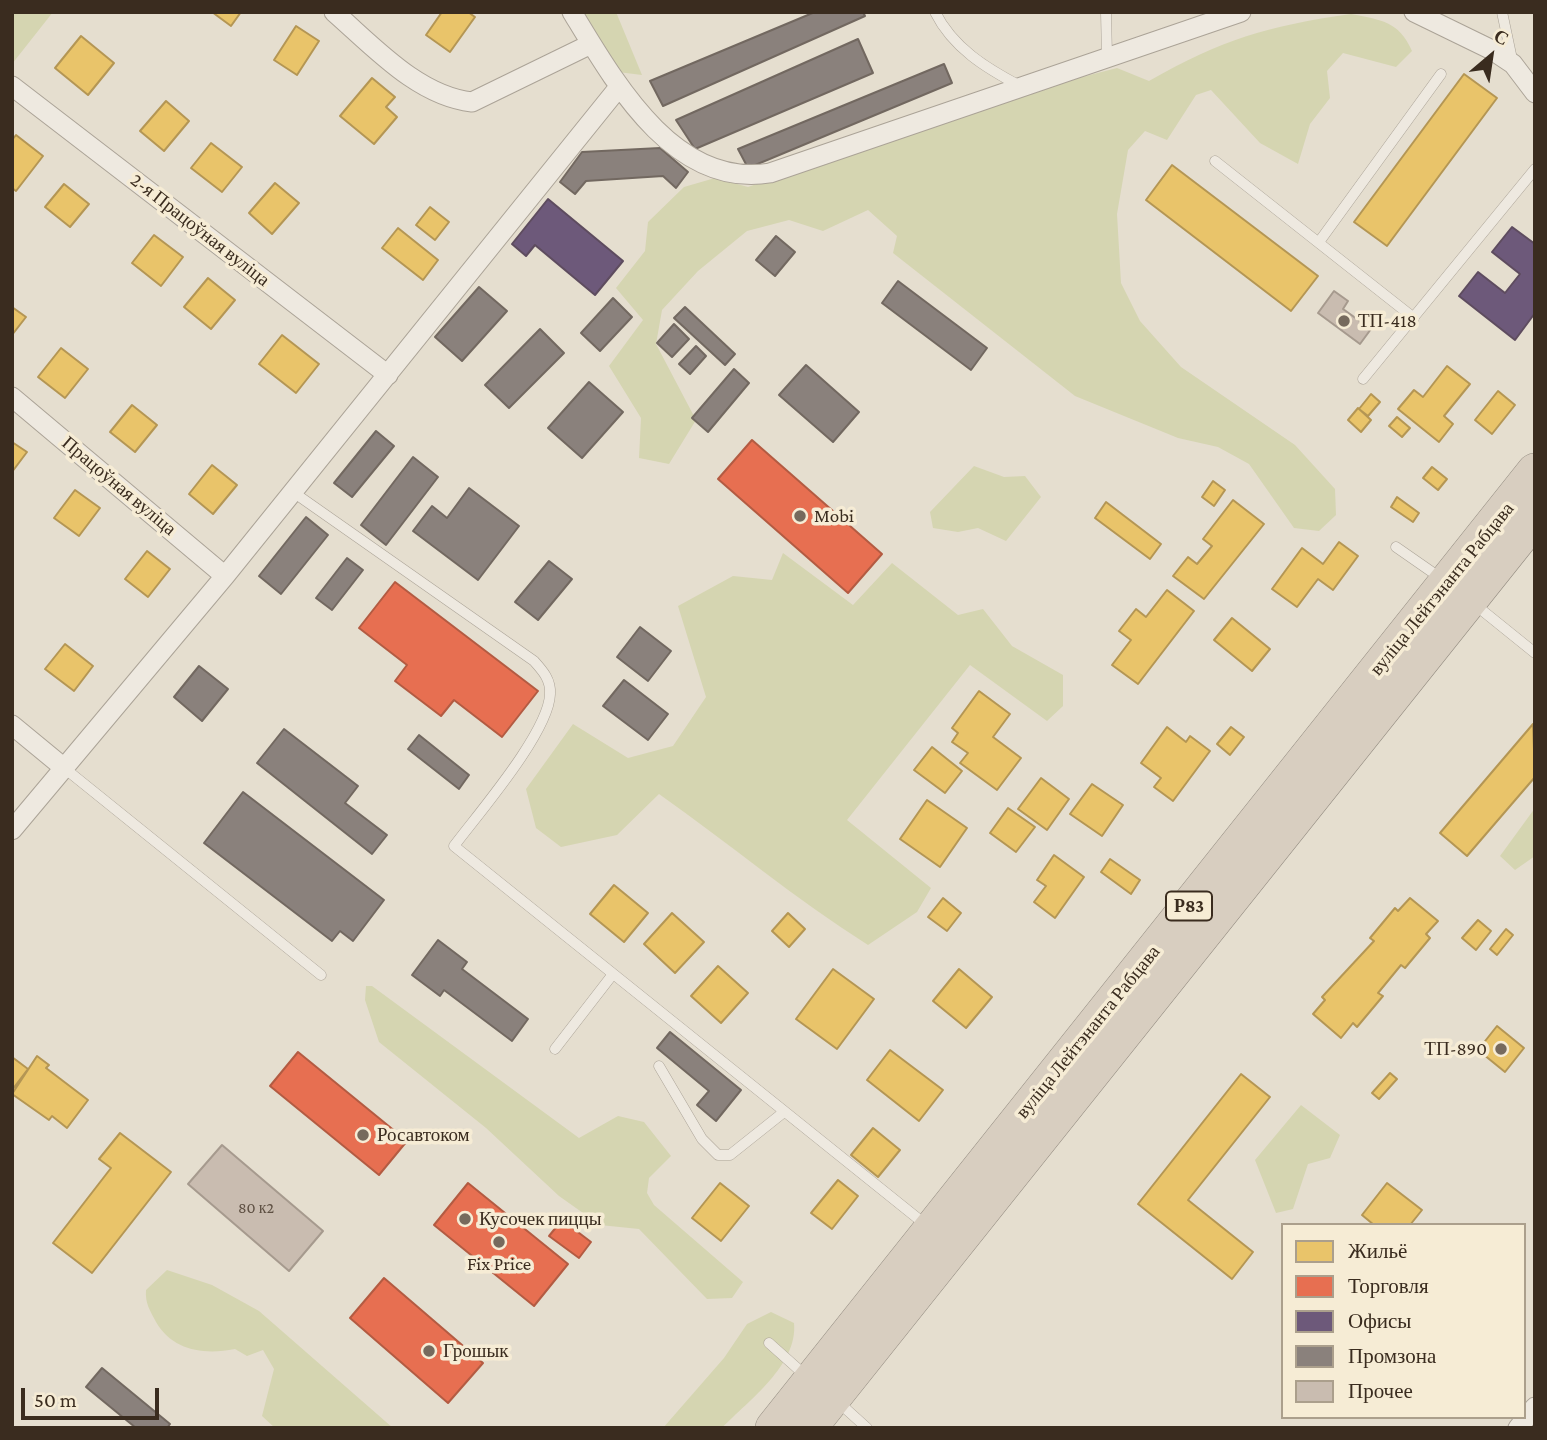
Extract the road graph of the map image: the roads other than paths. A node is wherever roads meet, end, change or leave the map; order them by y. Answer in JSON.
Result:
{"nodes":[{"id":1,"x":334,"y":12,"type":"edge"},
{"id":2,"x":572,"y":12,"type":"edge"},
{"id":3,"x":935,"y":12,"type":"edge"},
{"id":4,"x":1106,"y":12,"type":"edge"},
{"id":5,"x":1241,"y":12,"type":"edge"},
{"id":6,"x":1414,"y":12,"type":"edge"},
{"id":7,"x":1502,"y":12,"type":"edge"},
{"id":8,"x":591,"y":44,"type":"junction"},
{"id":9,"x":1107,"y":57,"type":"junction"},
{"id":10,"x":1513,"y":64,"type":"junction"},
{"id":11,"x":1441,"y":74,"type":"dead end"},
{"id":12,"x":12,"y":86,"type":"edge"},
{"id":13,"x":619,"y":87,"type":"junction"},
{"id":14,"x":1020,"y":87,"type":"junction"},
{"id":15,"x":1535,"y":93,"type":"edge"},
{"id":16,"x":1215,"y":161,"type":"dead end"},
{"id":17,"x":1535,"y":169,"type":"edge"},
{"id":18,"x":1320,"y":242,"type":"junction"},
{"id":19,"x":1414,"y":317,"type":"junction"},
{"id":20,"x":388,"y":375,"type":"junction"},
{"id":21,"x":1363,"y":379,"type":"dead end"},
{"id":22,"x":12,"y":397,"type":"edge"},
{"id":23,"x":1535,"y":472,"type":"edge"},
{"id":24,"x":293,"y":492,"type":"junction"},
{"id":25,"x":1535,"y":517,"type":"edge"},
{"id":26,"x":1396,"y":547,"type":"dead end"},
{"id":27,"x":225,"y":576,"type":"junction"},
{"id":28,"x":1458,"y":591,"type":"junction"},
{"id":29,"x":1535,"y":653,"type":"edge"},
{"id":30,"x":12,"y":725,"type":"edge"},
{"id":31,"x":63,"y":767,"type":"junction"},
{"id":32,"x":12,"y":830,"type":"edge"},
{"id":33,"x":613,"y":974,"type":"junction"},
{"id":34,"x":321,"y":975,"type":"dead end"},
{"id":35,"x":555,"y":1049,"type":"dead end"},
{"id":36,"x":659,"y":1066,"type":"dead end"},
{"id":37,"x":785,"y":1112,"type":"junction"},
{"id":38,"x":931,"y":1229,"type":"junction"},
{"id":39,"x":769,"y":1343,"type":"dead end"},
{"id":40,"x":822,"y":1389,"type":"junction"},
{"id":41,"x":774,"y":1428,"type":"edge"},
{"id":42,"x":808,"y":1428,"type":"edge"},
{"id":43,"x":867,"y":1428,"type":"edge"}],
"edges":[{"from":1,"to":8,"type":"street"},
{"from":2,"to":8,"type":"street"},
{"from":3,"to":14,"type":"lane"},
{"from":4,"to":9,"type":"lane"},
{"from":5,"to":9,"type":"street"},
{"from":6,"to":10,"type":"street"},
{"from":7,"to":10,"type":"lane"},
{"from":8,"to":13,"type":"street"},
{"from":9,"to":14,"type":"street"},
{"from":10,"to":15,"type":"street"},
{"from":11,"to":18,"type":"lane"},
{"from":12,"to":20,"type":"street","name":"2-я Працоўная вуліца"},
{"from":13,"to":14,"type":"street"},
{"from":13,"to":20,"type":"street"},
{"from":16,"to":18,"type":"lane"},
{"from":17,"to":19,"type":"lane"},
{"from":18,"to":19,"type":"lane"},
{"from":19,"to":21,"type":"lane"},
{"from":20,"to":24,"type":"street"},
{"from":22,"to":27,"type":"street","name":"Працоўная вуліца"},
{"from":23,"to":28,"type":"highway","name":"вуліца Лейтэнанта Рабцава","number":"Р83"},
{"from":24,"to":27,"type":"street"},
{"from":24,"to":33,"type":"lane"},
{"from":25,"to":28,"type":"highway","name":"вуліца Лейтэнанта Рабцава","number":"Р83"},
{"from":26,"to":28,"type":"lane"},
{"from":27,"to":31,"type":"street"},
{"from":28,"to":29,"type":"lane"},
{"from":28,"to":38,"type":"highway","name":"вуліца Лейтэнанта Рабцава","number":"Р83"},
{"from":28,"to":40,"type":"highway","name":"вуліца Лейтэнанта Рабцава","number":"Р83"},
{"from":30,"to":31,"type":"street"},
{"from":31,"to":32,"type":"street"},
{"from":31,"to":34,"type":"lane"},
{"from":33,"to":35,"type":"lane"},
{"from":33,"to":37,"type":"lane"},
{"from":36,"to":37,"type":"lane"},
{"from":37,"to":38,"type":"lane"},
{"from":38,"to":40,"type":"highway","name":"вуліца Лейтэнанта Рабцава","number":"Р83"},
{"from":39,"to":40,"type":"lane"},
{"from":40,"to":41,"type":"highway","name":"вуліца Лейтэнанта Рабцава","number":"Р83"},
{"from":40,"to":42,"type":"highway","name":"вуліца Лейтэнанта Рабцава","number":"Р83"},
{"from":40,"to":43,"type":"lane"}]}
